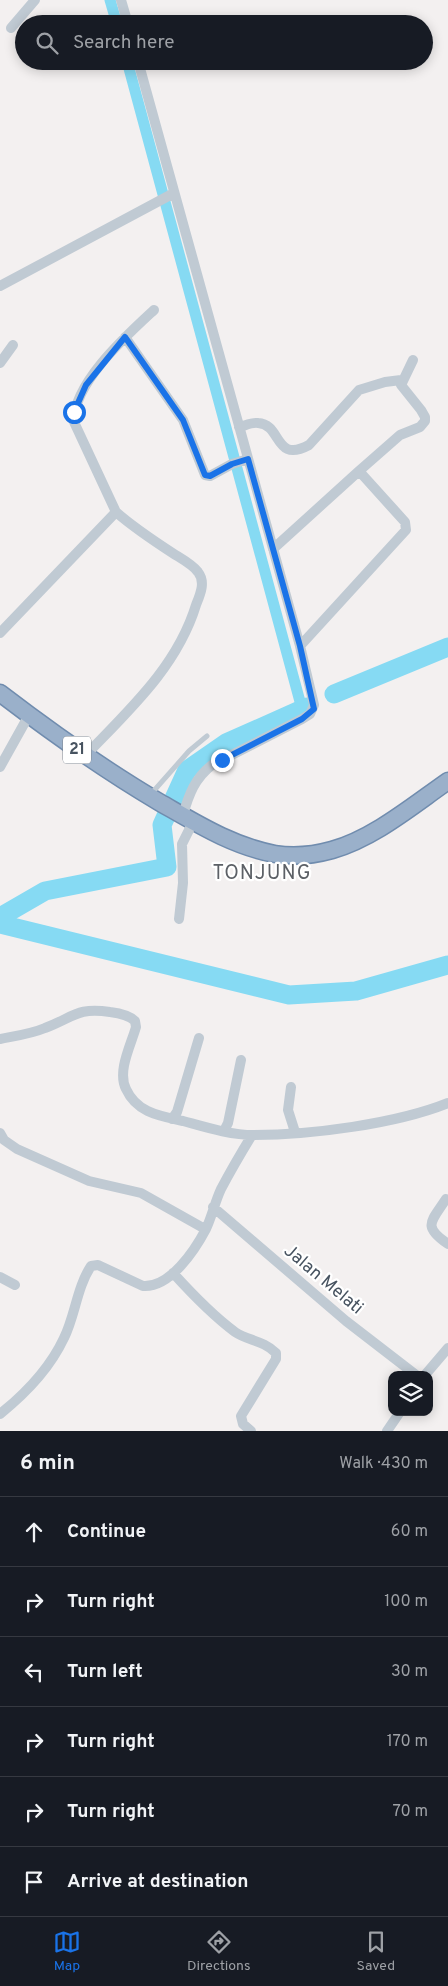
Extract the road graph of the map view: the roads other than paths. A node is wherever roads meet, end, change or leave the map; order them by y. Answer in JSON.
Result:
{"nodes":[{"id":1,"x":35,"y":0,"type":"edge"},
{"id":2,"x":125,"y":2,"type":"edge"},
{"id":3,"x":22,"y":15,"type":"edge"},
{"id":4,"x":127,"y":15,"type":"edge"},
{"id":5,"x":15,"y":23,"type":"edge"},
{"id":6,"x":11,"y":28,"type":"dead end"},
{"id":7,"x":140,"y":70,"type":"edge"},
{"id":8,"x":172,"y":194,"type":"junction"},
{"id":9,"x":0,"y":286,"type":"edge"},
{"id":10,"x":154,"y":310,"type":"dead end"},
{"id":11,"x":125,"y":337,"type":"junction"},
{"id":12,"x":13,"y":345,"type":"dead end"},
{"id":13,"x":413,"y":360,"type":"dead end"},
{"id":14,"x":0,"y":363,"type":"edge"},
{"id":15,"x":401,"y":380,"type":"junction"},
{"id":16,"x":239,"y":427,"type":"junction"},
{"id":17,"x":245,"y":460,"type":"junction"},
{"id":18,"x":359,"y":471,"type":"junction"},
{"id":19,"x":116,"y":512,"type":"junction"},
{"id":20,"x":273,"y":549,"type":"junction"},
{"id":21,"x":0,"y":633,"type":"edge"},
{"id":22,"x":300,"y":646,"type":"junction"},
{"id":23,"x":0,"y":693,"type":"edge"},
{"id":24,"x":29,"y":715,"type":"junction"},
{"id":25,"x":207,"y":736,"type":"dead end"},
{"id":26,"x":85,"y":756,"type":"junction"},
{"id":27,"x":0,"y":767,"type":"edge"},
{"id":28,"x":448,"y":781,"type":"edge"},
{"id":29,"x":154,"y":799,"type":"junction"},
{"id":30,"x":184,"y":817,"type":"junction"},
{"id":31,"x":179,"y":919,"type":"dead end"},
{"id":32,"x":199,"y":1038,"type":"dead end"},
{"id":33,"x":0,"y":1039,"type":"edge"},
{"id":34,"x":241,"y":1060,"type":"dead end"},
{"id":35,"x":291,"y":1087,"type":"dead end"},
{"id":36,"x":448,"y":1102,"type":"edge"},
{"id":37,"x":176,"y":1111,"type":"junction"},
{"id":38,"x":227,"y":1122,"type":"junction"},
{"id":39,"x":294,"y":1127,"type":"junction"},
{"id":40,"x":252,"y":1135,"type":"junction"},
{"id":41,"x":2,"y":1136,"type":"edge"},
{"id":42,"x":0,"y":1151,"type":"edge"},
{"id":43,"x":446,"y":1199,"type":"dead end"},
{"id":44,"x":213,"y":1207,"type":"junction"},
{"id":45,"x":205,"y":1229,"type":"junction"},
{"id":46,"x":448,"y":1244,"type":"edge"},
{"id":47,"x":173,"y":1273,"type":"junction"},
{"id":48,"x":0,"y":1277,"type":"edge"},
{"id":49,"x":15,"y":1285,"type":"dead end"},
{"id":50,"x":448,"y":1348,"type":"edge"},
{"id":51,"x":411,"y":1371,"type":"edge"},
{"id":52,"x":428,"y":1371,"type":"edge"},
{"id":53,"x":0,"y":1414,"type":"edge"},
{"id":54,"x":397,"y":1416,"type":"edge"},
{"id":55,"x":251,"y":1431,"type":"edge"},
{"id":56,"x":387,"y":1431,"type":"edge"}],
"edges":[{"from":1,"to":3,"type":"street"},
{"from":2,"to":4,"type":"street"},
{"from":5,"to":6,"type":"street"},
{"from":7,"to":8,"type":"street"},
{"from":8,"to":9,"type":"street"},
{"from":8,"to":16,"type":"street"},
{"from":10,"to":11,"type":"street"},
{"from":11,"to":17,"type":"street"},
{"from":11,"to":19,"type":"street"},
{"from":12,"to":14,"type":"street"},
{"from":13,"to":15,"type":"street"},
{"from":15,"to":16,"type":"street"},
{"from":15,"to":18,"type":"street"},
{"from":16,"to":17,"type":"street"},
{"from":17,"to":20,"type":"street"},
{"from":18,"to":20,"type":"street"},
{"from":18,"to":22,"type":"street"},
{"from":19,"to":21,"type":"street"},
{"from":19,"to":26,"type":"street"},
{"from":20,"to":22,"type":"street"},
{"from":22,"to":30,"type":"street"},
{"from":23,"to":24,"type":"highway","number":"21"},
{"from":24,"to":26,"type":"highway","number":"21"},
{"from":24,"to":27,"type":"street"},
{"from":25,"to":29,"type":"lane"},
{"from":26,"to":29,"type":"highway","number":"21"},
{"from":28,"to":30,"type":"highway","number":"21"},
{"from":29,"to":30,"type":"highway","number":"21"},
{"from":30,"to":31,"type":"street"},
{"from":32,"to":37,"type":"street"},
{"from":33,"to":37,"type":"street"},
{"from":34,"to":38,"type":"street"},
{"from":35,"to":39,"type":"street"},
{"from":36,"to":39,"type":"street"},
{"from":37,"to":38,"type":"street"},
{"from":38,"to":40,"type":"street"},
{"from":39,"to":40,"type":"street"},
{"from":40,"to":44,"type":"street"},
{"from":41,"to":42,"type":"street"},
{"from":41,"to":45,"type":"street"},
{"from":43,"to":46,"type":"street"},
{"from":44,"to":45,"type":"street"},
{"from":44,"to":51,"type":"street","name":"Jalan Melati"},
{"from":45,"to":47,"type":"street"},
{"from":47,"to":53,"type":"street"},
{"from":47,"to":55,"type":"street"},
{"from":48,"to":49,"type":"street"},
{"from":50,"to":52,"type":"street"},
{"from":54,"to":56,"type":"street"}]}
